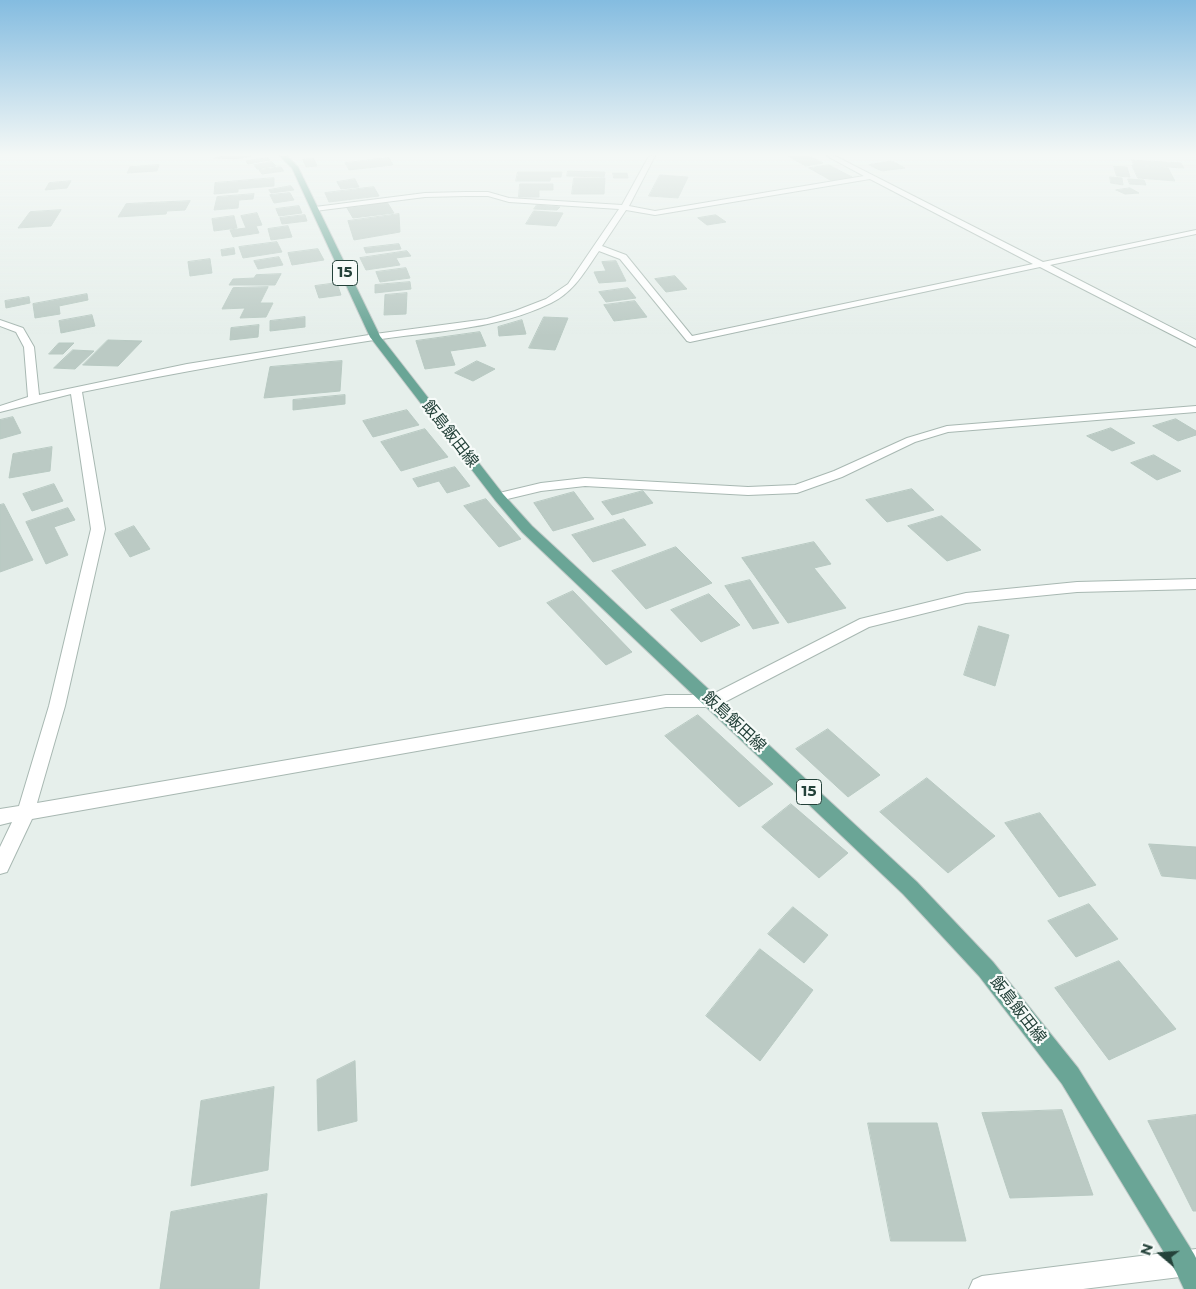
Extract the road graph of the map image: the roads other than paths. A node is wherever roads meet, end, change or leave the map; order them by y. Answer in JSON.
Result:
{"nodes":[{"id":1,"x":318,"y":216,"type":"edge"},
{"id":2,"x":618,"y":216,"type":"edge"},
{"id":3,"x":947,"y":216,"type":"edge"},
{"id":4,"x":1196,"y":232,"type":"edge"},
{"id":5,"x":598,"y":247,"type":"junction"},
{"id":6,"x":1042,"y":265,"type":"junction"},
{"id":7,"x":0,"y":324,"type":"edge"},
{"id":8,"x":375,"y":337,"type":"junction"},
{"id":9,"x":1196,"y":344,"type":"edge"},
{"id":10,"x":76,"y":390,"type":"junction"},
{"id":11,"x":34,"y":399,"type":"junction"},
{"id":12,"x":0,"y":409,"type":"edge"},
{"id":13,"x":1196,"y":409,"type":"edge"},
{"id":14,"x":500,"y":497,"type":"junction"},
{"id":15,"x":1196,"y":584,"type":"edge"},
{"id":16,"x":713,"y":701,"type":"junction"},
{"id":17,"x":26,"y":812,"type":"junction"},
{"id":18,"x":0,"y":817,"type":"edge"},
{"id":19,"x":0,"y":866,"type":"edge"},
{"id":20,"x":1192,"y":1270,"type":"edge"},
{"id":21,"x":982,"y":1289,"type":"edge"}],
"edges":[{"from":1,"to":8,"type":"main road","name":"飯島飯田線","number":"15"},
{"from":2,"to":5,"type":"street"},
{"from":3,"to":6,"type":"street"},
{"from":4,"to":6,"type":"street"},
{"from":5,"to":6,"type":"street"},
{"from":5,"to":8,"type":"street"},
{"from":6,"to":9,"type":"street"},
{"from":7,"to":11,"type":"street"},
{"from":8,"to":10,"type":"street"},
{"from":8,"to":14,"type":"main road","name":"飯島飯田線","number":"15"},
{"from":10,"to":11,"type":"street"},
{"from":10,"to":17,"type":"street"},
{"from":11,"to":12,"type":"street"},
{"from":13,"to":14,"type":"street"},
{"from":14,"to":16,"type":"main road","name":"飯島飯田線","number":"15"},
{"from":15,"to":16,"type":"street"},
{"from":16,"to":17,"type":"street"},
{"from":16,"to":20,"type":"main road","name":"飯島飯田線","number":"15"},
{"from":17,"to":18,"type":"street"},
{"from":17,"to":19,"type":"street"},
{"from":20,"to":21,"type":"street"}]}
